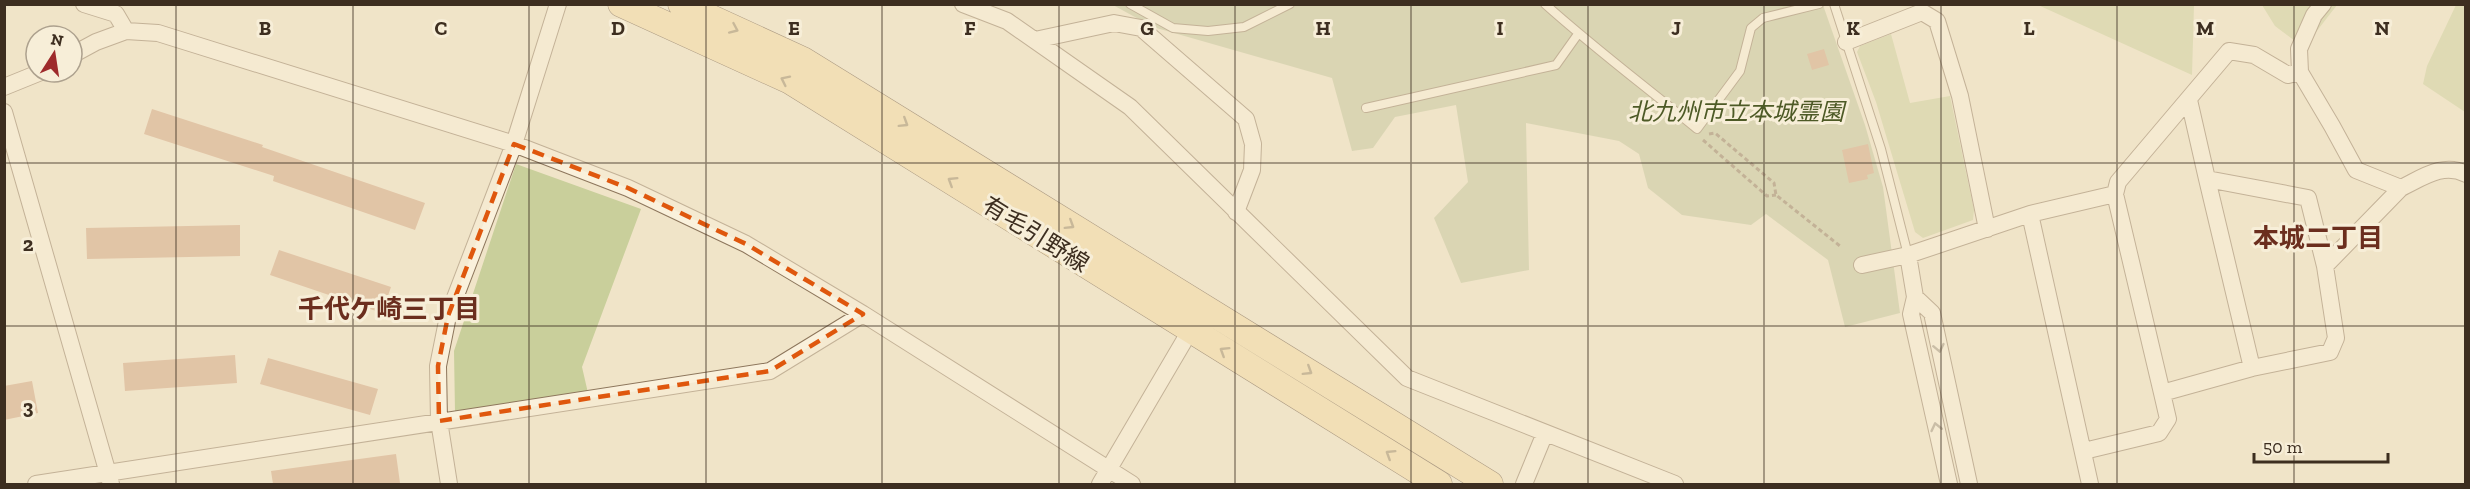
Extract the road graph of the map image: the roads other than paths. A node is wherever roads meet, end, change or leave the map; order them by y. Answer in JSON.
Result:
{"nodes":[{"id":1,"x":84,"y":4,"type":"edge"},
{"id":2,"x":558,"y":4,"type":"edge"},
{"id":3,"x":621,"y":4,"type":"edge"},
{"id":4,"x":681,"y":4,"type":"edge"},
{"id":5,"x":963,"y":4,"type":"edge"},
{"id":6,"x":1130,"y":4,"type":"edge"},
{"id":7,"x":1290,"y":4,"type":"edge"},
{"id":8,"x":1545,"y":4,"type":"edge"},
{"id":9,"x":1819,"y":4,"type":"edge"},
{"id":10,"x":1834,"y":4,"type":"edge"},
{"id":11,"x":2323,"y":4,"type":"edge"},
{"id":12,"x":126,"y":31,"type":"junction"},
{"id":13,"x":1578,"y":34,"type":"junction"},
{"id":14,"x":1035,"y":40,"type":"junction"},
{"id":15,"x":1846,"y":42,"type":"junction"},
{"id":16,"x":84,"y":48,"type":"edge"},
{"id":17,"x":2300,"y":72,"type":"junction"},
{"id":18,"x":24,"y":79,"type":"edge"},
{"id":19,"x":4,"y":87,"type":"edge"},
{"id":20,"x":2189,"y":100,"type":"junction"},
{"id":21,"x":1366,"y":108,"type":"dead end"},
{"id":22,"x":4,"y":112,"type":"edge"},
{"id":23,"x":514,"y":144,"type":"junction"},
{"id":24,"x":2466,"y":174,"type":"edge"},
{"id":25,"x":2207,"y":179,"type":"junction"},
{"id":26,"x":2401,"y":188,"type":"junction"},
{"id":27,"x":2115,"y":194,"type":"junction"},
{"id":28,"x":1236,"y":212,"type":"junction"},
{"id":29,"x":2030,"y":214,"type":"junction"},
{"id":30,"x":1987,"y":229,"type":"junction"},
{"id":31,"x":1908,"y":255,"type":"junction"},
{"id":32,"x":1862,"y":265,"type":"dead end"},
{"id":33,"x":2325,"y":266,"type":"junction"},
{"id":34,"x":1915,"y":297,"type":"junction"},
{"id":35,"x":1204,"y":307,"type":"junction"},
{"id":36,"x":863,"y":314,"type":"junction"},
{"id":37,"x":1190,"y":330,"type":"junction"},
{"id":38,"x":2252,"y":368,"type":"junction"},
{"id":39,"x":2163,"y":393,"type":"junction"},
{"id":40,"x":439,"y":421,"type":"junction"},
{"id":41,"x":1545,"y":433,"type":"junction"},
{"id":42,"x":2084,"y":451,"type":"junction"},
{"id":43,"x":1105,"y":477,"type":"edge"},
{"id":44,"x":110,"y":479,"type":"edge"},
{"id":45,"x":36,"y":484,"type":"edge"},
{"id":46,"x":449,"y":484,"type":"edge"},
{"id":47,"x":1132,"y":484,"type":"edge"},
{"id":48,"x":1439,"y":484,"type":"edge"},
{"id":49,"x":1490,"y":484,"type":"edge"},
{"id":50,"x":1524,"y":484,"type":"edge"},
{"id":51,"x":1675,"y":484,"type":"edge"},
{"id":52,"x":1949,"y":484,"type":"edge"},
{"id":53,"x":1969,"y":484,"type":"edge"},
{"id":54,"x":2090,"y":484,"type":"edge"}],
"edges":[{"from":1,"to":12,"type":"street"},
{"from":2,"to":23,"type":"street"},
{"from":37,"to":3,"type":"main road","name":"有毛引野線","one_way":true},
{"from":4,"to":35,"type":"main road","name":"有毛引野線","one_way":true},
{"from":5,"to":14,"type":"street"},
{"from":6,"to":7,"type":"lane"},
{"from":8,"to":13,"type":"lane"},
{"from":9,"to":13,"type":"lane"},
{"from":10,"to":15,"type":"lane"},
{"from":11,"to":17,"type":"street"},
{"from":12,"to":16,"type":"street"},
{"from":12,"to":23,"type":"street"},
{"from":13,"to":21,"type":"lane"},
{"from":14,"to":28,"type":"street"},
{"from":14,"to":28,"type":"street"},
{"from":15,"to":30,"type":"street"},
{"from":15,"to":31,"type":"lane"},
{"from":17,"to":20,"type":"street"},
{"from":17,"to":26,"type":"street"},
{"from":18,"to":19,"type":"street"},
{"from":20,"to":25,"type":"street"},
{"from":20,"to":27,"type":"street"},
{"from":22,"to":44,"type":"street"},
{"from":23,"to":36,"type":"street"},
{"from":23,"to":40,"type":"street"},
{"from":24,"to":26,"type":"street"},
{"from":25,"to":33,"type":"street"},
{"from":25,"to":38,"type":"street"},
{"from":26,"to":33,"type":"street"},
{"from":27,"to":29,"type":"street"},
{"from":27,"to":39,"type":"street"},
{"from":28,"to":41,"type":"street"},
{"from":29,"to":30,"type":"street"},
{"from":29,"to":42,"type":"street"},
{"from":30,"to":31,"type":"street"},
{"from":31,"to":32,"type":"street"},
{"from":31,"to":34,"type":"street"},
{"from":33,"to":38,"type":"street"},
{"from":52,"to":34,"type":"street","one_way":true},
{"from":34,"to":53,"type":"street","one_way":true},
{"from":35,"to":37,"type":"street"},
{"from":35,"to":49,"type":"main road","name":"有毛引野線","one_way":true},
{"from":36,"to":40,"type":"street"},
{"from":36,"to":43,"type":"street"},
{"from":37,"to":43,"type":"street"},
{"from":48,"to":37,"type":"main road","name":"有毛引野線","one_way":true},
{"from":38,"to":39,"type":"street"},
{"from":39,"to":42,"type":"street"},
{"from":40,"to":44,"type":"street"},
{"from":40,"to":46,"type":"street"},
{"from":41,"to":50,"type":"street"},
{"from":41,"to":51,"type":"street"},
{"from":42,"to":54,"type":"street"},
{"from":43,"to":47,"type":"street"},
{"from":44,"to":45,"type":"street"}]}
